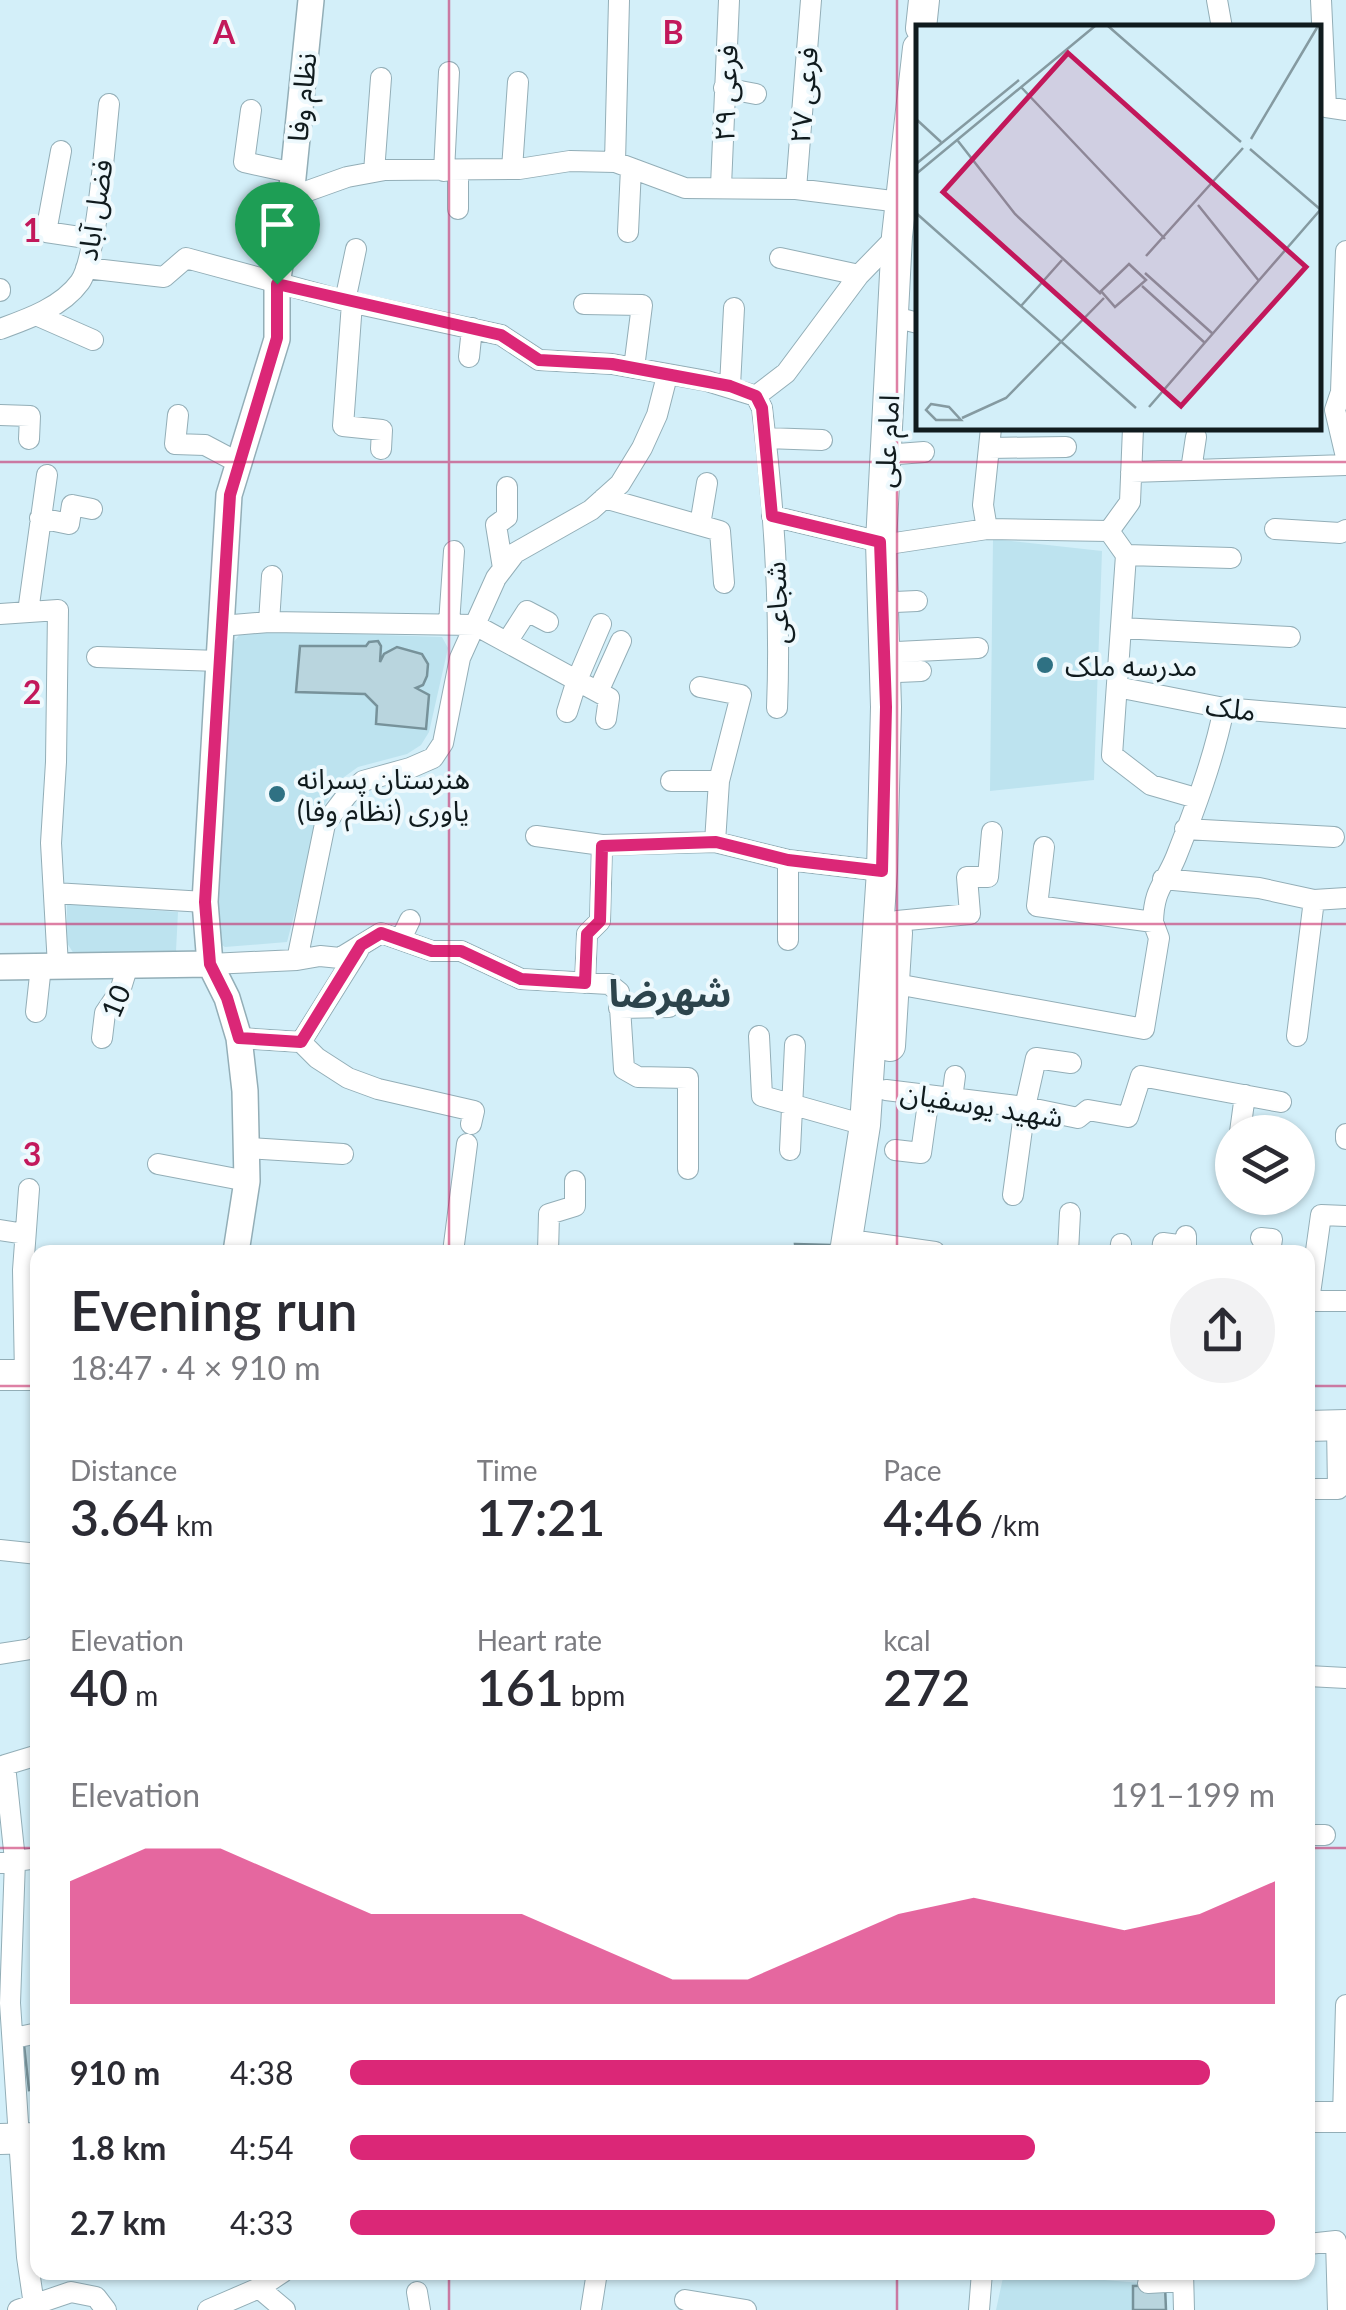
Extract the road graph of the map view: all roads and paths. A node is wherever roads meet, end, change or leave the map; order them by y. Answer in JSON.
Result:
{"nodes":[{"id":1,"x":311,"y":0,"type":"edge"},
{"id":2,"x":619,"y":0,"type":"edge"},
{"id":3,"x":729,"y":0,"type":"edge"},
{"id":4,"x":811,"y":0,"type":"edge"},
{"id":5,"x":924,"y":0,"type":"edge"},
{"id":6,"x":937,"y":0,"type":"edge"},
{"id":7,"x":1217,"y":0,"type":"edge"},
{"id":8,"x":1321,"y":0,"type":"edge"},
{"id":9,"x":921,"y":25,"type":"edge"},
{"id":10,"x":934,"y":25,"type":"edge"},
{"id":11,"x":1221,"y":25,"type":"edge"},
{"id":12,"x":449,"y":72,"type":"dead end"},
{"id":13,"x":381,"y":78,"type":"dead end"},
{"id":14,"x":518,"y":82,"type":"dead end"},
{"id":15,"x":724,"y":88,"type":"junction"},
{"id":16,"x":916,"y":93,"type":"edge"},
{"id":17,"x":756,"y":94,"type":"dead end"},
{"id":18,"x":110,"y":104,"type":"dead end"},
{"id":19,"x":1330,"y":108,"type":"edge"},
{"id":20,"x":250,"y":110,"type":"dead end"},
{"id":21,"x":61,"y":151,"type":"dead end"},
{"id":22,"x":623,"y":165,"type":"junction"},
{"id":23,"x":512,"y":169,"type":"junction"},
{"id":24,"x":451,"y":170,"type":"junction"},
{"id":25,"x":374,"y":172,"type":"junction"},
{"id":26,"x":292,"y":185,"type":"junction"},
{"id":27,"x":721,"y":186,"type":"junction"},
{"id":28,"x":796,"y":189,"type":"junction"},
{"id":29,"x":911,"y":204,"type":"edge"},
{"id":30,"x":458,"y":209,"type":"dead end"},
{"id":31,"x":628,"y":232,"type":"dead end"},
{"id":32,"x":897,"y":236,"type":"junction"},
{"id":33,"x":92,"y":239,"type":"junction"},
{"id":34,"x":356,"y":249,"type":"dead end"},
{"id":35,"x":1346,"y":250,"type":"edge"},
{"id":36,"x":780,"y":258,"type":"dead end"},
{"id":37,"x":86,"y":268,"type":"junction"},
{"id":38,"x":859,"y":276,"type":"junction"},
{"id":39,"x":277,"y":284,"type":"junction"},
{"id":40,"x":348,"y":302,"type":"junction"},
{"id":41,"x":584,"y":304,"type":"dead end"},
{"id":42,"x":734,"y":308,"type":"dead end"},
{"id":43,"x":36,"y":315,"type":"junction"},
{"id":44,"x":912,"y":322,"type":"edge"},
{"id":45,"x":472,"y":328,"type":"junction"},
{"id":46,"x":0,"y":329,"type":"edge"},
{"id":47,"x":92,"y":340,"type":"dead end"},
{"id":48,"x":469,"y":358,"type":"dead end"},
{"id":49,"x":634,"y":368,"type":"junction"},
{"id":50,"x":667,"y":376,"type":"junction"},
{"id":51,"x":730,"y":386,"type":"junction"},
{"id":52,"x":1343,"y":392,"type":"edge"},
{"id":53,"x":756,"y":396,"type":"junction"},
{"id":54,"x":0,"y":415,"type":"edge"},
{"id":55,"x":178,"y":415,"type":"dead end"},
{"id":56,"x":1132,"y":430,"type":"edge"},
{"id":57,"x":766,"y":438,"type":"junction"},
{"id":58,"x":990,"y":438,"type":"edge"},
{"id":59,"x":1196,"y":438,"type":"dead end"},
{"id":60,"x":29,"y":439,"type":"dead end"},
{"id":61,"x":822,"y":440,"type":"dead end"},
{"id":62,"x":1066,"y":448,"type":"dead end"},
{"id":63,"x":381,"y":449,"type":"dead end"},
{"id":64,"x":1346,"y":457,"type":"edge"},
{"id":65,"x":239,"y":462,"type":"junction"},
{"id":66,"x":1346,"y":466,"type":"edge"},
{"id":67,"x":1190,"y":470,"type":"junction"},
{"id":68,"x":1131,"y":472,"type":"junction"},
{"id":69,"x":47,"y":475,"type":"dead end"},
{"id":70,"x":707,"y":483,"type":"dead end"},
{"id":71,"x":507,"y":487,"type":"dead end"},
{"id":72,"x":604,"y":498,"type":"junction"},
{"id":73,"x":92,"y":508,"type":"dead end"},
{"id":74,"x":772,"y":516,"type":"junction"},
{"id":75,"x":40,"y":518,"type":"junction"},
{"id":76,"x":700,"y":525,"type":"junction"},
{"id":77,"x":987,"y":529,"type":"junction"},
{"id":78,"x":1275,"y":530,"type":"dead end"},
{"id":79,"x":1346,"y":530,"type":"edge"},
{"id":80,"x":1108,"y":531,"type":"junction"},
{"id":81,"x":888,"y":542,"type":"junction"},
{"id":82,"x":454,"y":551,"type":"dead end"},
{"id":83,"x":1126,"y":555,"type":"junction"},
{"id":84,"x":1231,"y":558,"type":"dead end"},
{"id":85,"x":504,"y":568,"type":"junction"},
{"id":86,"x":272,"y":576,"type":"dead end"},
{"id":87,"x":724,"y":583,"type":"dead end"},
{"id":88,"x":28,"y":612,"type":"junction"},
{"id":89,"x":0,"y":614,"type":"edge"},
{"id":90,"x":269,"y":622,"type":"junction"},
{"id":91,"x":548,"y":622,"type":"dead end"},
{"id":92,"x":448,"y":624,"type":"junction"},
{"id":93,"x":475,"y":624,"type":"junction"},
{"id":94,"x":601,"y":624,"type":"dead end"},
{"id":95,"x":221,"y":626,"type":"junction"},
{"id":96,"x":1121,"y":628,"type":"junction"},
{"id":97,"x":1290,"y":637,"type":"dead end"},
{"id":98,"x":621,"y":641,"type":"dead end"},
{"id":99,"x":507,"y":642,"type":"junction"},
{"id":100,"x":978,"y":648,"type":"dead end"},
{"id":101,"x":97,"y":658,"type":"dead end"},
{"id":102,"x":219,"y":662,"type":"junction"},
{"id":103,"x":905,"y":665,"type":"junction"},
{"id":104,"x":576,"y":680,"type":"junction"},
{"id":105,"x":700,"y":687,"type":"dead end"},
{"id":106,"x":1117,"y":687,"type":"junction"},
{"id":107,"x":598,"y":692,"type":"junction"},
{"id":108,"x":778,"y":708,"type":"dead end"},
{"id":109,"x":1224,"y":708,"type":"junction"},
{"id":110,"x":567,"y":712,"type":"dead end"},
{"id":111,"x":606,"y":718,"type":"dead end"},
{"id":112,"x":1346,"y":718,"type":"edge"},
{"id":113,"x":671,"y":781,"type":"dead end"},
{"id":114,"x":719,"y":781,"type":"junction"},
{"id":115,"x":1196,"y":798,"type":"junction"},
{"id":116,"x":1186,"y":828,"type":"junction"},
{"id":117,"x":992,"y":832,"type":"dead end"},
{"id":118,"x":536,"y":836,"type":"dead end"},
{"id":119,"x":1334,"y":837,"type":"dead end"},
{"id":120,"x":716,"y":842,"type":"junction"},
{"id":121,"x":602,"y":846,"type":"junction"},
{"id":122,"x":1044,"y":846,"type":"dead end"},
{"id":123,"x":788,"y":860,"type":"junction"},
{"id":124,"x":882,"y":871,"type":"junction"},
{"id":125,"x":1164,"y":879,"type":"junction"},
{"id":126,"x":54,"y":892,"type":"junction"},
{"id":127,"x":1346,"y":898,"type":"edge"},
{"id":128,"x":1314,"y":900,"type":"junction"},
{"id":129,"x":205,"y":902,"type":"junction"},
{"id":130,"x":410,"y":920,"type":"dead end"},
{"id":131,"x":897,"y":921,"type":"junction"},
{"id":132,"x":1152,"y":922,"type":"junction"},
{"id":133,"x":400,"y":940,"type":"junction"},
{"id":134,"x":788,"y":940,"type":"dead end"},
{"id":135,"x":361,"y":945,"type":"junction"},
{"id":136,"x":297,"y":960,"type":"junction"},
{"id":137,"x":128,"y":964,"type":"junction"},
{"id":138,"x":210,"y":964,"type":"junction"},
{"id":139,"x":0,"y":966,"type":"edge"},
{"id":140,"x":50,"y":966,"type":"junction"},
{"id":141,"x":585,"y":983,"type":"junction"},
{"id":142,"x":896,"y":984,"type":"junction"},
{"id":143,"x":620,"y":1008,"type":"junction"},
{"id":144,"x":669,"y":1008,"type":"dead end"},
{"id":145,"x":36,"y":1012,"type":"dead end"},
{"id":146,"x":760,"y":1036,"type":"dead end"},
{"id":147,"x":1297,"y":1036,"type":"dead end"},
{"id":148,"x":102,"y":1038,"type":"dead end"},
{"id":149,"x":239,"y":1038,"type":"junction"},
{"id":150,"x":301,"y":1042,"type":"junction"},
{"id":151,"x":795,"y":1045,"type":"dead end"},
{"id":152,"x":1071,"y":1063,"type":"dead end"},
{"id":153,"x":955,"y":1076,"type":"dead end"},
{"id":154,"x":886,"y":1090,"type":"junction"},
{"id":155,"x":1245,"y":1095,"type":"junction"},
{"id":156,"x":928,"y":1096,"type":"junction"},
{"id":157,"x":952,"y":1098,"type":"junction"},
{"id":158,"x":1281,"y":1102,"type":"dead end"},
{"id":159,"x":794,"y":1105,"type":"junction"},
{"id":160,"x":1025,"y":1107,"type":"junction"},
{"id":161,"x":1242,"y":1115,"type":"edge"},
{"id":162,"x":865,"y":1125,"type":"junction"},
{"id":163,"x":248,"y":1148,"type":"junction"},
{"id":164,"x":790,"y":1150,"type":"dead end"},
{"id":165,"x":895,"y":1150,"type":"dead end"},
{"id":166,"x":343,"y":1154,"type":"dead end"},
{"id":167,"x":158,"y":1164,"type":"dead end"},
{"id":168,"x":688,"y":1169,"type":"dead end"},
{"id":169,"x":576,"y":1180,"type":"dead end"},
{"id":170,"x":247,"y":1181,"type":"junction"},
{"id":171,"x":29,"y":1189,"type":"dead end"},
{"id":172,"x":1014,"y":1195,"type":"dead end"},
{"id":173,"x":1070,"y":1214,"type":"dead end"},
{"id":174,"x":1346,"y":1216,"type":"edge"},
{"id":175,"x":0,"y":1230,"type":"edge"},
{"id":176,"x":25,"y":1234,"type":"junction"},
{"id":177,"x":1186,"y":1236,"type":"dead end"},
{"id":178,"x":237,"y":1245,"type":"edge"},
{"id":179,"x":454,"y":1245,"type":"edge"},
{"id":180,"x":548,"y":1245,"type":"edge"},
{"id":181,"x":857,"y":1245,"type":"edge"},
{"id":182,"x":858,"y":1245,"type":"edge"},
{"id":183,"x":1068,"y":1245,"type":"edge"},
{"id":184,"x":1186,"y":1245,"type":"edge"},
{"id":185,"x":1315,"y":1255,"type":"edge"},
{"id":186,"x":1315,"y":1301,"type":"edge"},
{"id":187,"x":1346,"y":1301,"type":"edge"},
{"id":188,"x":0,"y":1306,"type":"edge"},
{"id":189,"x":24,"y":1306,"type":"junction"},
{"id":190,"x":21,"y":1375,"type":"edge"},
{"id":191,"x":1330,"y":1425,"type":"edge"},
{"id":192,"x":1315,"y":1489,"type":"edge"},
{"id":193,"x":0,"y":1550,"type":"edge"},
{"id":194,"x":30,"y":1553,"type":"edge"},
{"id":195,"x":30,"y":1649,"type":"edge"},
{"id":196,"x":0,"y":1654,"type":"edge"},
{"id":197,"x":1315,"y":1676,"type":"edge"},
{"id":198,"x":1346,"y":1678,"type":"edge"},
{"id":199,"x":30,"y":1756,"type":"edge"},
{"id":200,"x":3,"y":1759,"type":"edge"},
{"id":201,"x":8,"y":1862,"type":"edge"},
{"id":202,"x":5,"y":2002,"type":"edge"},
{"id":203,"x":1346,"y":2005,"type":"edge"},
{"id":204,"x":30,"y":2035,"type":"edge"},
{"id":205,"x":14,"y":2038,"type":"junction"},
{"id":206,"x":1345,"y":2117,"type":"edge"},
{"id":207,"x":1315,"y":2118,"type":"edge"},
{"id":208,"x":19,"y":2138,"type":"edge"},
{"id":209,"x":30,"y":2238,"type":"edge"},
{"id":210,"x":1315,"y":2243,"type":"edge"},
{"id":211,"x":30,"y":2273,"type":"edge"},
{"id":212,"x":272,"y":2280,"type":"edge"},
{"id":213,"x":595,"y":2280,"type":"edge"},
{"id":214,"x":981,"y":2280,"type":"edge"},
{"id":215,"x":1163,"y":2280,"type":"edge"},
{"id":216,"x":1183,"y":2280,"type":"edge"},
{"id":217,"x":1148,"y":2283,"type":"dead end"},
{"id":218,"x":259,"y":2288,"type":"junction"},
{"id":219,"x":1340,"y":2296,"type":"edge"},
{"id":220,"x":685,"y":2300,"type":"dead end"},
{"id":221,"x":26,"y":2308,"type":"edge"},
{"id":222,"x":106,"y":2310,"type":"edge"},
{"id":223,"x":208,"y":2310,"type":"edge"},
{"id":224,"x":285,"y":2310,"type":"edge"},
{"id":225,"x":591,"y":2310,"type":"edge"},
{"id":226,"x":746,"y":2310,"type":"edge"},
{"id":227,"x":978,"y":2310,"type":"edge"},
{"id":228,"x":1184,"y":2310,"type":"edge"}],
"edges":[{"from":1,"to":26,"type":"street","name":"نظام وفا"},
{"from":2,"to":22,"type":"street"},
{"from":3,"to":15,"type":"street","name":"فرعی ۲۹"},
{"from":4,"to":28,"type":"street","name":"فرعی ۲۷"},
{"from":5,"to":9,"type":"main road"},
{"from":6,"to":10,"type":"main road"},
{"from":7,"to":11,"type":"street"},
{"from":8,"to":19,"type":"street"},
{"from":12,"to":24,"type":"street"},
{"from":13,"to":25,"type":"street"},
{"from":14,"to":23,"type":"street"},
{"from":15,"to":17,"type":"street"},
{"from":15,"to":27,"type":"street","name":"فرعی ۲۹"},
{"from":16,"to":29,"type":"main road","name":"امام علی"},
{"from":18,"to":33,"type":"street","name":"فضل آباد"},
{"from":20,"to":26,"type":"street"},
{"from":21,"to":33,"type":"street"},
{"from":22,"to":23,"type":"street"},
{"from":22,"to":27,"type":"street"},
{"from":22,"to":31,"type":"street"},
{"from":23,"to":24,"type":"street"},
{"from":24,"to":25,"type":"street"},
{"from":24,"to":30,"type":"street"},
{"from":25,"to":26,"type":"street"},
{"from":26,"to":39,"type":"street","name":"نظام وفا"},
{"from":27,"to":28,"type":"street"},
{"from":28,"to":29,"type":"street"},
{"from":29,"to":32,"type":"main road","name":"امام علی"},
{"from":29,"to":44,"type":"main road"},
{"from":32,"to":38,"type":"street"},
{"from":32,"to":81,"type":"main road","name":"امام علی"},
{"from":33,"to":37,"type":"street","name":"فضل آباد"},
{"from":34,"to":40,"type":"street"},
{"from":35,"to":52,"type":"street"},
{"from":36,"to":38,"type":"street"},
{"from":37,"to":39,"type":"street"},
{"from":37,"to":43,"type":"street","name":"فضل آباد"},
{"from":38,"to":53,"type":"street"},
{"from":39,"to":40,"type":"street"},
{"from":39,"to":65,"type":"street","name":"نظام وفا"},
{"from":40,"to":45,"type":"street"},
{"from":40,"to":63,"type":"street"},
{"from":41,"to":49,"type":"street"},
{"from":42,"to":51,"type":"street"},
{"from":43,"to":46,"type":"street","name":"فضل آباد"},
{"from":43,"to":47,"type":"street"},
{"from":44,"to":81,"type":"main road"},
{"from":45,"to":48,"type":"street"},
{"from":45,"to":49,"type":"street"},
{"from":49,"to":50,"type":"street"},
{"from":50,"to":51,"type":"street"},
{"from":50,"to":72,"type":"street"},
{"from":51,"to":53,"type":"street"},
{"from":52,"to":64,"type":"street"},
{"from":53,"to":57,"type":"street","name":"شجاعی"},
{"from":54,"to":60,"type":"street"},
{"from":55,"to":65,"type":"street"},
{"from":56,"to":68,"type":"street"},
{"from":57,"to":61,"type":"street"},
{"from":57,"to":74,"type":"street","name":"شجاعی"},
{"from":58,"to":62,"type":"street"},
{"from":58,"to":77,"type":"street"},
{"from":59,"to":67,"type":"street"},
{"from":65,"to":95,"type":"street","name":"نظام وفا"},
{"from":66,"to":67,"type":"street"},
{"from":67,"to":68,"type":"street"},
{"from":68,"to":80,"type":"street"},
{"from":69,"to":75,"type":"street"},
{"from":70,"to":76,"type":"street"},
{"from":71,"to":85,"type":"street"},
{"from":72,"to":76,"type":"street"},
{"from":72,"to":85,"type":"street"},
{"from":73,"to":75,"type":"street"},
{"from":74,"to":81,"type":"street"},
{"from":74,"to":108,"type":"street","name":"شجاعی"},
{"from":75,"to":88,"type":"street"},
{"from":76,"to":87,"type":"street"},
{"from":77,"to":80,"type":"street"},
{"from":77,"to":81,"type":"street"},
{"from":78,"to":79,"type":"street"},
{"from":80,"to":83,"type":"street"},
{"from":81,"to":103,"type":"main road"},
{"from":81,"to":124,"type":"main road","name":"امام علی"},
{"from":82,"to":92,"type":"street"},
{"from":83,"to":84,"type":"street"},
{"from":83,"to":96,"type":"street"},
{"from":85,"to":93,"type":"street"},
{"from":86,"to":90,"type":"street"},
{"from":88,"to":89,"type":"street"},
{"from":88,"to":126,"type":"street"},
{"from":90,"to":92,"type":"street"},
{"from":90,"to":95,"type":"street"},
{"from":91,"to":99,"type":"street"},
{"from":92,"to":93,"type":"street"},
{"from":93,"to":99,"type":"street"},
{"from":93,"to":136,"type":"street"},
{"from":94,"to":104,"type":"street"},
{"from":95,"to":102,"type":"street","name":"نظام وفا"},
{"from":96,"to":97,"type":"street"},
{"from":96,"to":106,"type":"street"},
{"from":98,"to":107,"type":"street"},
{"from":99,"to":104,"type":"street"},
{"from":100,"to":103,"type":"street"},
{"from":101,"to":102,"type":"street"},
{"from":102,"to":129,"type":"street","name":"نظام وفا"},
{"from":103,"to":131,"type":"main road"},
{"from":104,"to":107,"type":"street"},
{"from":104,"to":110,"type":"street"},
{"from":105,"to":114,"type":"street"},
{"from":106,"to":109,"type":"street","name":"ملک"},
{"from":106,"to":115,"type":"street"},
{"from":107,"to":111,"type":"street"},
{"from":109,"to":112,"type":"street","name":"ملک"},
{"from":109,"to":115,"type":"street"},
{"from":113,"to":114,"type":"street"},
{"from":114,"to":120,"type":"street"},
{"from":115,"to":116,"type":"street"},
{"from":116,"to":119,"type":"street"},
{"from":116,"to":125,"type":"street"},
{"from":117,"to":131,"type":"street"},
{"from":118,"to":121,"type":"street"},
{"from":120,"to":121,"type":"street"},
{"from":120,"to":123,"type":"street"},
{"from":121,"to":141,"type":"street"},
{"from":122,"to":132,"type":"street"},
{"from":123,"to":124,"type":"street"},
{"from":123,"to":134,"type":"street"},
{"from":124,"to":162,"type":"main road","name":"امام علی"},
{"from":125,"to":128,"type":"street"},
{"from":125,"to":132,"type":"street"},
{"from":126,"to":129,"type":"street"},
{"from":126,"to":140,"type":"street"},
{"from":127,"to":128,"type":"street"},
{"from":128,"to":147,"type":"street"},
{"from":129,"to":138,"type":"street","name":"نظام وفا"},
{"from":130,"to":133,"type":"street"},
{"from":131,"to":142,"type":"main road"},
{"from":132,"to":142,"type":"street"},
{"from":133,"to":135,"type":"street"},
{"from":133,"to":141,"type":"street"},
{"from":135,"to":136,"type":"street"},
{"from":135,"to":150,"type":"street"},
{"from":136,"to":138,"type":"street"},
{"from":137,"to":138,"type":"street"},
{"from":137,"to":140,"type":"street"},
{"from":137,"to":148,"type":"street","name":"10"},
{"from":138,"to":149,"type":"street","name":"نظام وفا"},
{"from":139,"to":140,"type":"street"},
{"from":140,"to":145,"type":"street"},
{"from":141,"to":143,"type":"street"},
{"from":142,"to":154,"type":"main road"},
{"from":143,"to":144,"type":"street"},
{"from":143,"to":168,"type":"street"},
{"from":146,"to":159,"type":"street"},
{"from":149,"to":150,"type":"street"},
{"from":149,"to":163,"type":"street","name":"نظام وفا"},
{"from":150,"to":179,"type":"street"},
{"from":151,"to":159,"type":"street"},
{"from":152,"to":160,"type":"street"},
{"from":153,"to":157,"type":"street"},
{"from":154,"to":156,"type":"street","name":"شهید یوسفیان"},
{"from":154,"to":182,"type":"main road"},
{"from":155,"to":158,"type":"street","name":"شهید یوسفیان"},
{"from":155,"to":160,"type":"street","name":"شهید یوسفیان"},
{"from":155,"to":161,"type":"street"},
{"from":156,"to":157,"type":"street","name":"شهید یوسفیان"},
{"from":156,"to":165,"type":"street"},
{"from":157,"to":160,"type":"street","name":"شهید یوسفیان"},
{"from":159,"to":162,"type":"street"},
{"from":159,"to":164,"type":"street"},
{"from":160,"to":172,"type":"street"},
{"from":162,"to":181,"type":"main road","name":"امام علی"},
{"from":163,"to":166,"type":"street"},
{"from":163,"to":170,"type":"street","name":"نظام وفا"},
{"from":167,"to":170,"type":"street"},
{"from":169,"to":180,"type":"street"},
{"from":170,"to":178,"type":"street","name":"نظام وفا"},
{"from":171,"to":176,"type":"street"},
{"from":173,"to":183,"type":"street"},
{"from":174,"to":185,"type":"street"},
{"from":175,"to":176,"type":"street"},
{"from":176,"to":189,"type":"street"},
{"from":177,"to":184,"type":"street"},
{"from":186,"to":187,"type":"street"},
{"from":188,"to":189,"type":"street"},
{"from":189,"to":190,"type":"street"},
{"from":191,"to":192,"type":"street"},
{"from":193,"to":194,"type":"street"},
{"from":195,"to":196,"type":"street"},
{"from":197,"to":198,"type":"street"},
{"from":199,"to":200,"type":"street"},
{"from":200,"to":201,"type":"street"},
{"from":201,"to":202,"type":"street"},
{"from":202,"to":205,"type":"street"},
{"from":203,"to":206,"type":"street"},
{"from":204,"to":205,"type":"street"},
{"from":205,"to":208,"type":"street"},
{"from":206,"to":207,"type":"main road"},
{"from":208,"to":209,"type":"street"},
{"from":210,"to":219,"type":"street"},
{"from":211,"to":221,"type":"street"},
{"from":212,"to":218,"type":"street"},
{"from":213,"to":225,"type":"street"},
{"from":214,"to":227,"type":"street"},
{"from":215,"to":217,"type":"street"},
{"from":216,"to":228,"type":"street"},
{"from":218,"to":223,"type":"street"},
{"from":218,"to":224,"type":"street"},
{"from":220,"to":226,"type":"street"},
{"from":221,"to":222,"type":"street"}]}
